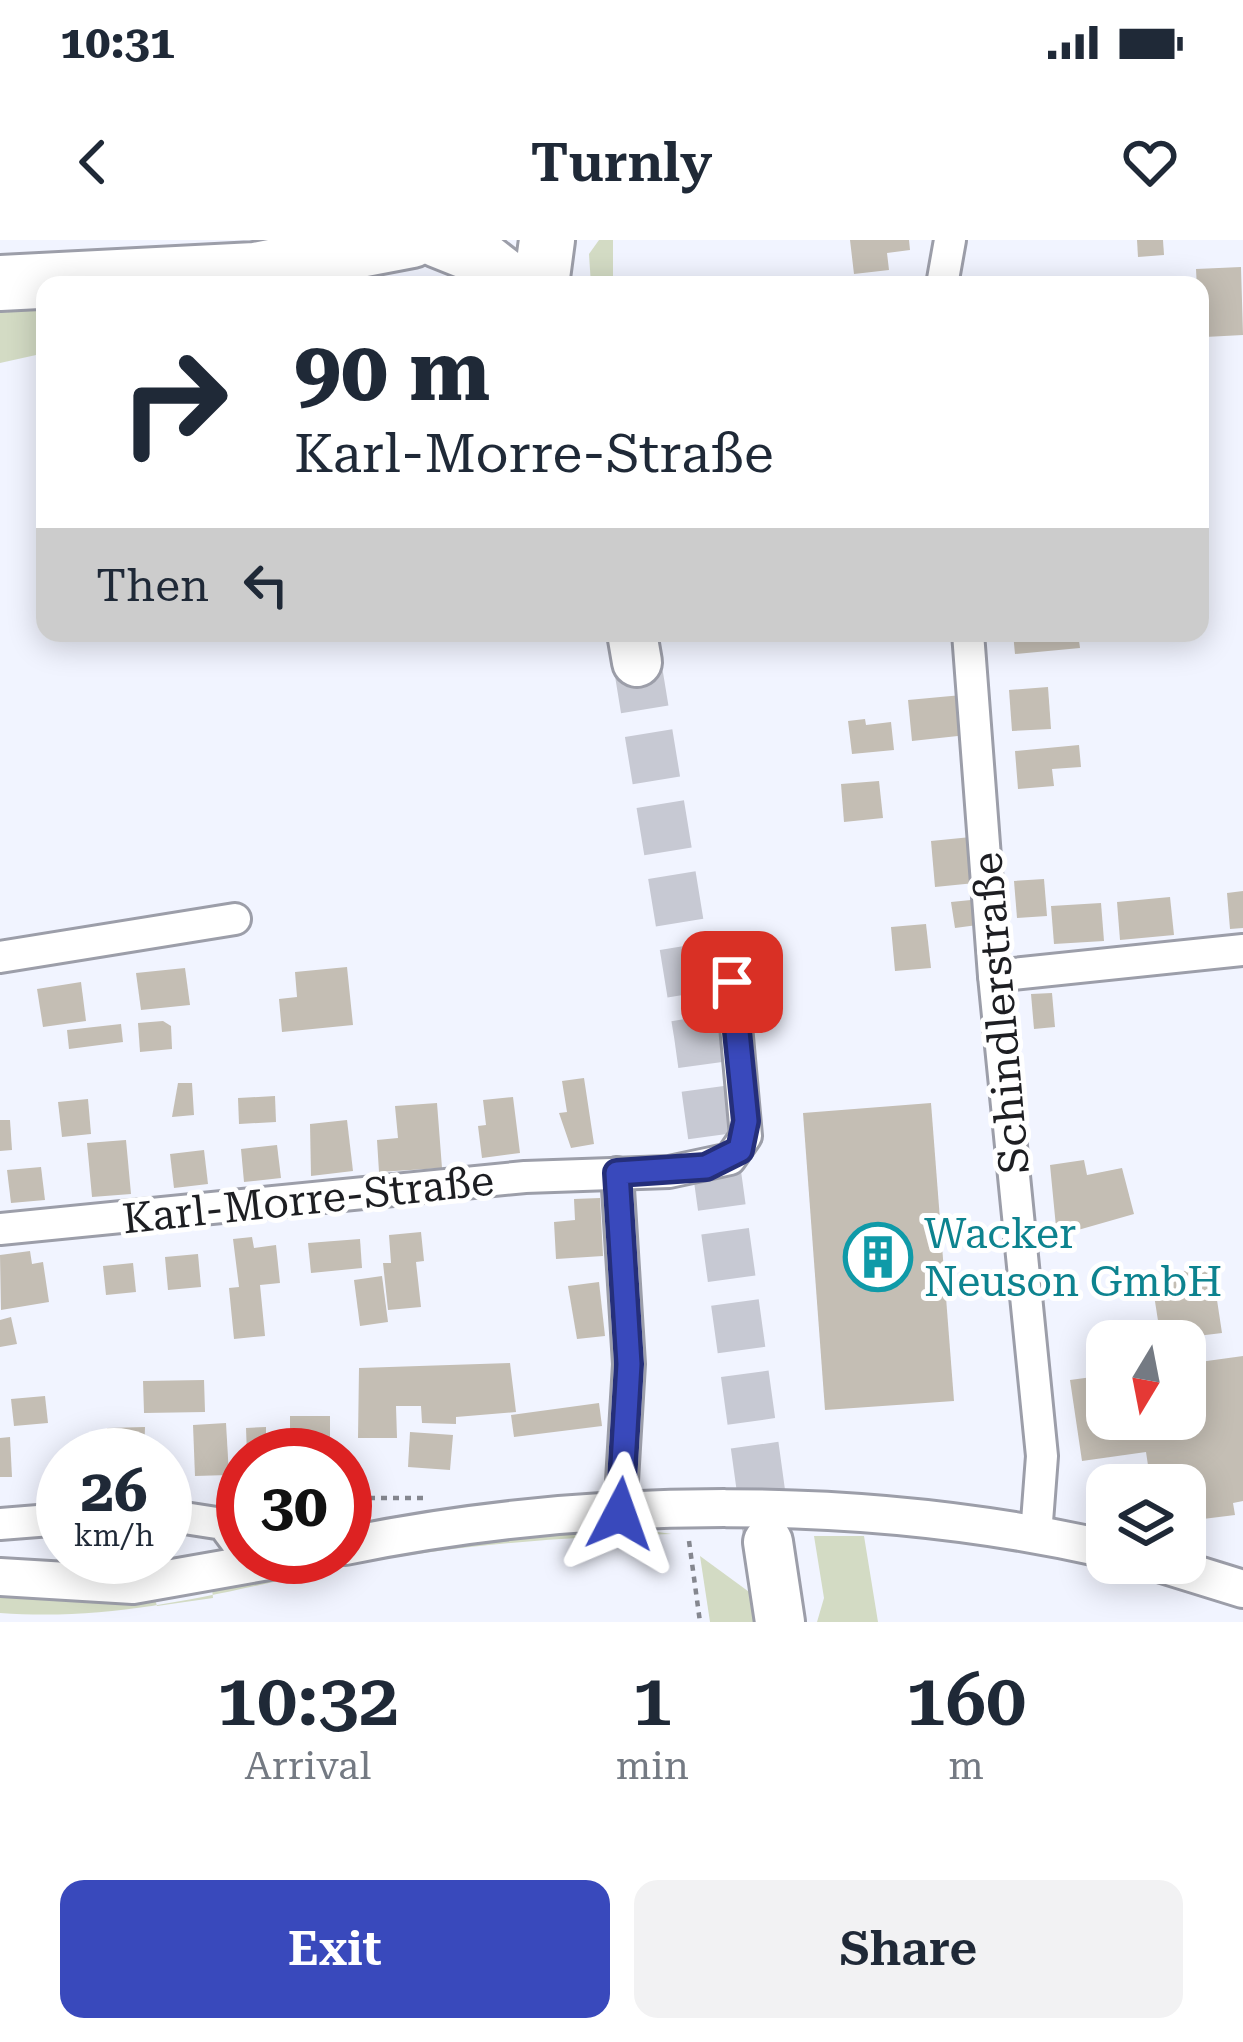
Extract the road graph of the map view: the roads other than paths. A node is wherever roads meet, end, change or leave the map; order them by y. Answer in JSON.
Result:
{"nodes":[{"id":1,"x":412,"y":240,"type":"edge"},
{"id":2,"x":438,"y":240,"type":"edge"},
{"id":3,"x":496,"y":240,"type":"edge"},
{"id":4,"x":547,"y":240,"type":"edge"},
{"id":5,"x":950,"y":240,"type":"edge"},
{"id":6,"x":137,"y":276,"type":"edge"},
{"id":7,"x":504,"y":276,"type":"edge"},
{"id":8,"x":511,"y":276,"type":"edge"},
{"id":9,"x":542,"y":276,"type":"edge"},
{"id":10,"x":944,"y":276,"type":"edge"},
{"id":11,"x":36,"y":281,"type":"edge"},
{"id":12,"x":0,"y":283,"type":"edge"},
{"id":13,"x":969,"y":642,"type":"edge"},
{"id":14,"x":235,"y":920,"type":"dead end"},
{"id":15,"x":1243,"y":950,"type":"edge"},
{"id":16,"x":0,"y":957,"type":"edge"},
{"id":17,"x":994,"y":976,"type":"junction"},
{"id":18,"x":732,"y":982,"type":"dead end"},
{"id":19,"x":617,"y":1173,"type":"junction"},
{"id":20,"x":0,"y":1229,"type":"edge"},
{"id":21,"x":620,"y":1514,"type":"junction"},
{"id":22,"x":36,"y":1521,"type":"edge"},
{"id":23,"x":0,"y":1524,"type":"edge"},
{"id":24,"x":1036,"y":1535,"type":"junction"},
{"id":25,"x":372,"y":1541,"type":"edge"},
{"id":26,"x":767,"y":1542,"type":"tunnel mouth"},
{"id":27,"x":1086,"y":1545,"type":"edge"},
{"id":28,"x":216,"y":1565,"type":"edge"},
{"id":29,"x":0,"y":1577,"type":"edge"},
{"id":30,"x":1206,"y":1578,"type":"edge"},
{"id":31,"x":1243,"y":1589,"type":"edge"},
{"id":32,"x":780,"y":1622,"type":"edge"}],
"edges":[{"from":1,"to":6,"type":"highway"},
{"from":2,"to":7,"type":"highway"},
{"from":3,"to":8,"type":"main road"},
{"from":4,"to":9,"type":"highway"},
{"from":5,"to":10,"type":"street"},
{"from":11,"to":12,"type":"highway"},
{"from":13,"to":17,"type":"street","name":"Schindlerstraße"},
{"from":14,"to":16,"type":"street"},
{"from":15,"to":17,"type":"street"},
{"from":17,"to":24,"type":"street","name":"Schindlerstraße"},
{"from":18,"to":19,"type":"street","name":"Karl-Morre-Straße"},
{"from":19,"to":20,"type":"street","name":"Karl-Morre-Straße"},
{"from":19,"to":21,"type":"street"},
{"from":21,"to":24,"type":"street"},
{"from":21,"to":25,"type":"street"},
{"from":22,"to":23,"type":"street"},
{"from":24,"to":27,"type":"street"},
{"from":26,"to":32,"type":"main road"},
{"from":28,"to":29,"type":"street"},
{"from":30,"to":31,"type":"street"}]}
